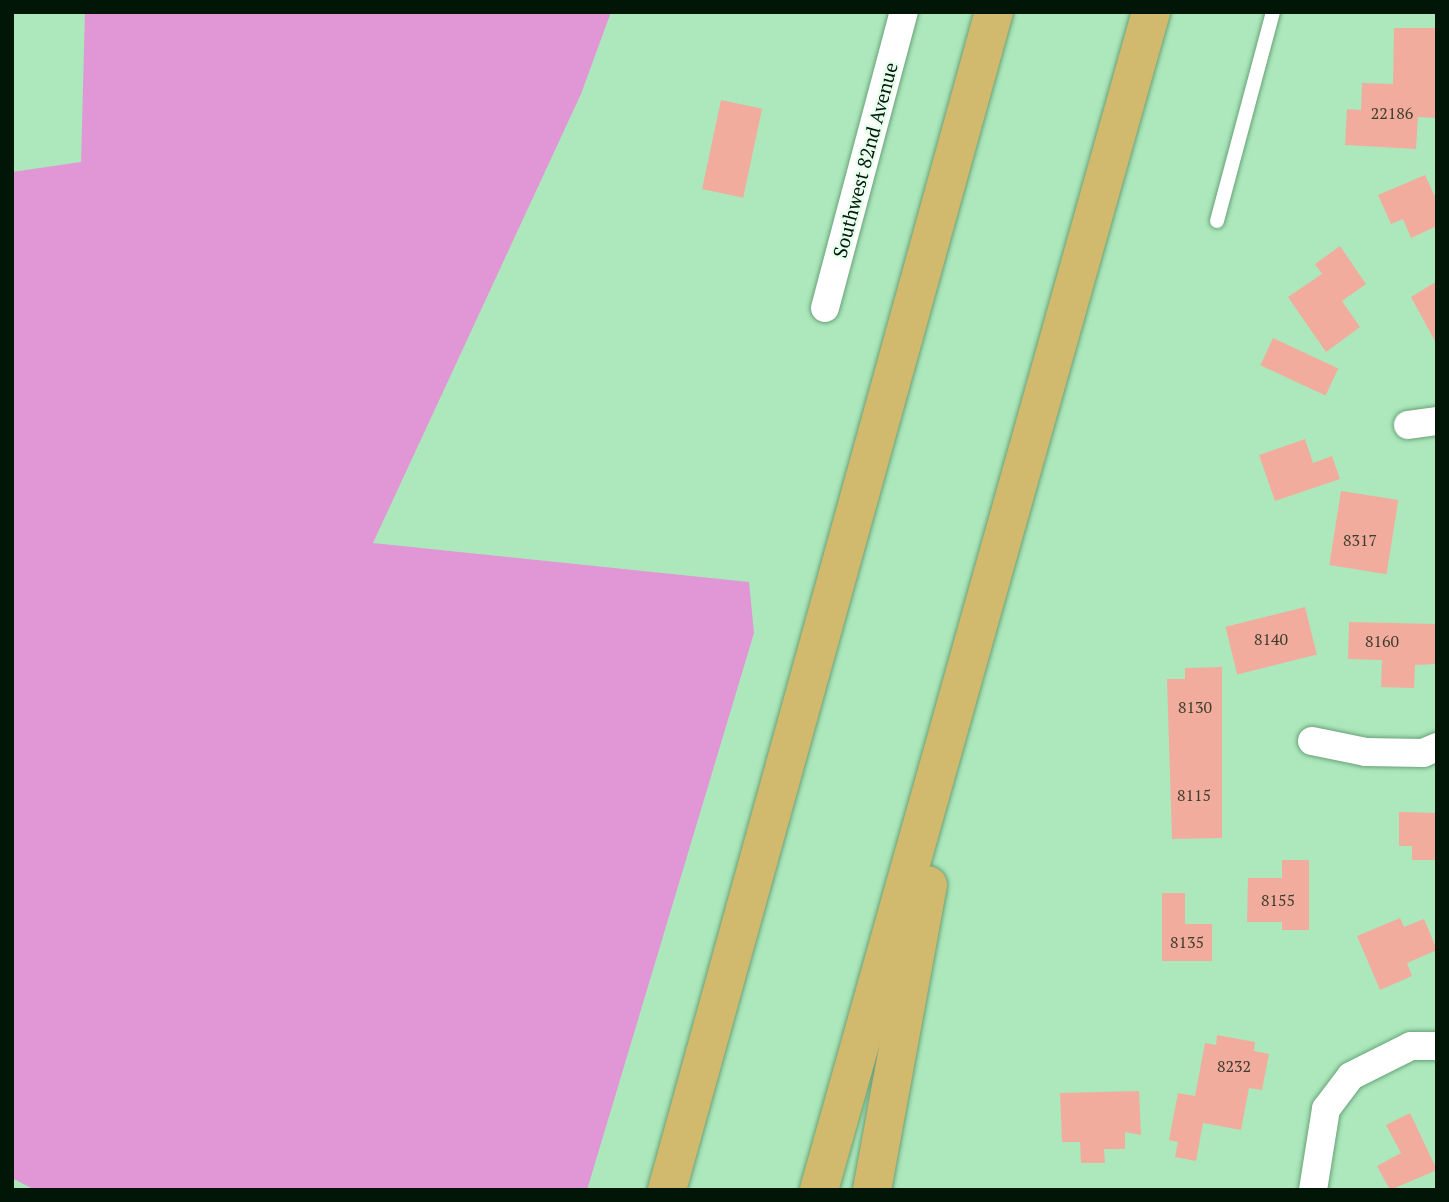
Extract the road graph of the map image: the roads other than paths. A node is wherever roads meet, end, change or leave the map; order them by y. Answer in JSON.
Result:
{"nodes":[{"id":1,"x":904,"y":12,"type":"edge"},
{"id":2,"x":994,"y":12,"type":"edge"},
{"id":3,"x":1152,"y":12,"type":"edge"},
{"id":4,"x":1273,"y":12,"type":"edge"},
{"id":5,"x":1217,"y":221,"type":"dead end"},
{"id":6,"x":825,"y":308,"type":"dead end"},
{"id":7,"x":1437,"y":421,"type":"edge"},
{"id":8,"x":1408,"y":425,"type":"dead end"},
{"id":9,"x":969,"y":659,"type":"junction"},
{"id":10,"x":1312,"y":741,"type":"dead end"},
{"id":11,"x":1437,"y":747,"type":"edge"},
{"id":12,"x":1437,"y":1046,"type":"edge"},
{"id":13,"x":667,"y":1190,"type":"edge"},
{"id":14,"x":819,"y":1190,"type":"edge"},
{"id":15,"x":872,"y":1190,"type":"edge"},
{"id":16,"x":1313,"y":1190,"type":"edge"}],
"edges":[{"from":1,"to":6,"type":"street","name":"Southwest 82nd Avenue"},
{"from":2,"to":13,"type":"highway"},
{"from":3,"to":9,"type":"highway"},
{"from":4,"to":5,"type":"lane"},
{"from":7,"to":8,"type":"street"},
{"from":9,"to":14,"type":"highway"},
{"from":9,"to":15,"type":"highway"},
{"from":10,"to":11,"type":"street"},
{"from":12,"to":16,"type":"street"}]}
